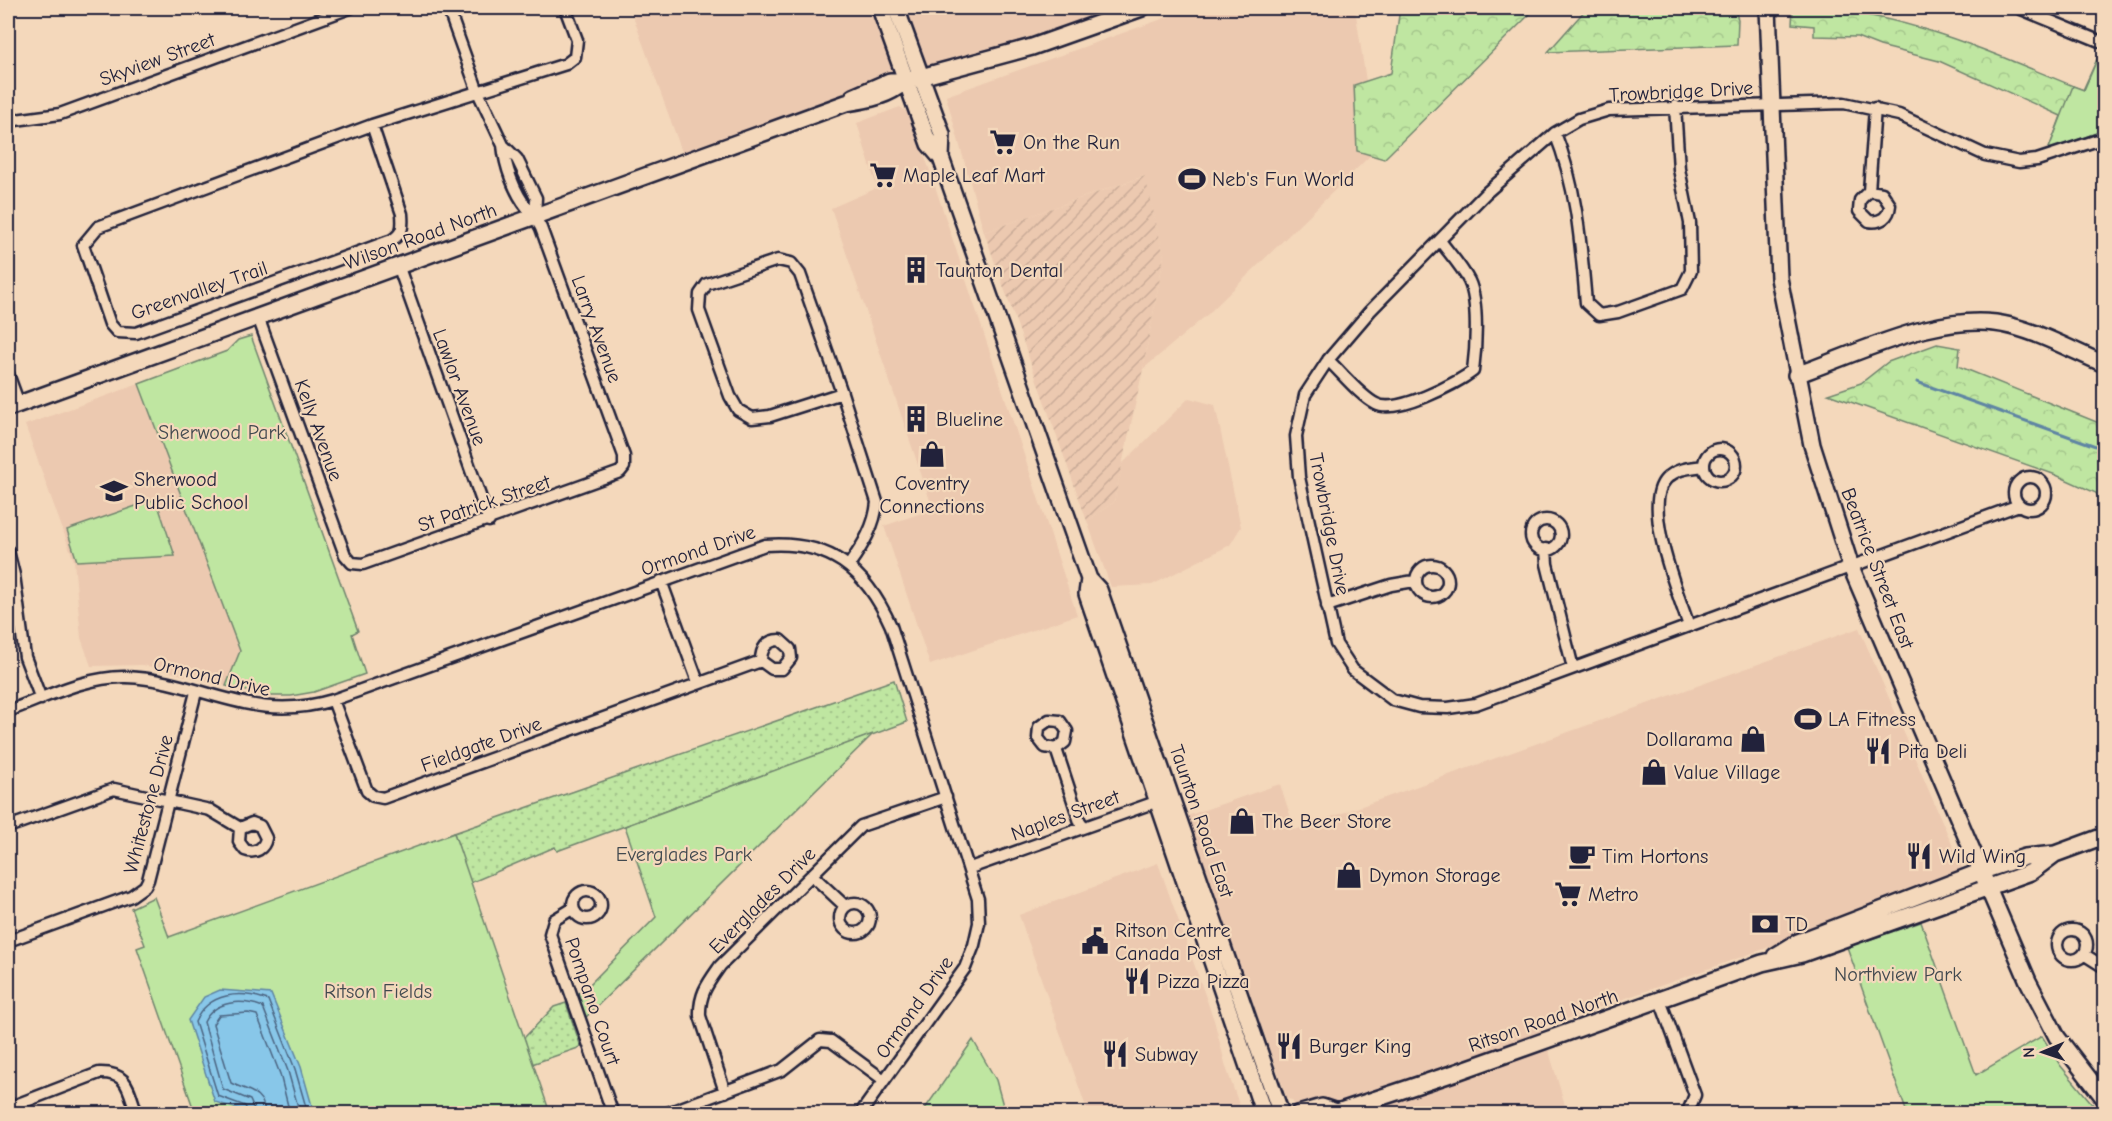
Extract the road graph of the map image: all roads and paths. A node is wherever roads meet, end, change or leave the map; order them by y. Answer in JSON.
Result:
{"nodes":[{"id":1,"x":350,"y":8,"type":"edge"},
{"id":2,"x":448,"y":8,"type":"edge"},
{"id":3,"x":565,"y":8,"type":"edge"},
{"id":4,"x":880,"y":8,"type":"edge"},
{"id":5,"x":896,"y":8,"type":"edge"},
{"id":6,"x":1142,"y":8,"type":"edge"},
{"id":7,"x":1768,"y":8,"type":"edge"},
{"id":8,"x":2019,"y":8,"type":"edge"},
{"id":9,"x":2104,"y":43,"type":"edge"},
{"id":10,"x":922,"y":77,"type":"junction"},
{"id":11,"x":906,"y":81,"type":"junction"},
{"id":12,"x":478,"y":92,"type":"junction"},
{"id":13,"x":1771,"y":104,"type":"junction"},
{"id":14,"x":1675,"y":106,"type":"junction"},
{"id":15,"x":1875,"y":108,"type":"junction"},
{"id":16,"x":8,"y":121,"type":"edge"},
{"id":17,"x":372,"y":125,"type":"junction"},
{"id":18,"x":1555,"y":133,"type":"junction"},
{"id":19,"x":2104,"y":138,"type":"edge"},
{"id":20,"x":941,"y":158,"type":"junction"},
{"id":21,"x":1869,"y":191,"type":"dead end"},
{"id":22,"x":536,"y":216,"type":"junction"},
{"id":23,"x":1441,"y":242,"type":"junction"},
{"id":24,"x":398,"y":266,"type":"junction"},
{"id":25,"x":258,"y":317,"type":"junction"},
{"id":26,"x":1328,"y":360,"type":"junction"},
{"id":27,"x":2104,"y":364,"type":"edge"},
{"id":28,"x":8,"y":374,"type":"edge"},
{"id":29,"x":1796,"y":375,"type":"junction"},
{"id":30,"x":842,"y":393,"type":"junction"},
{"id":31,"x":13,"y":406,"type":"edge"},
{"id":32,"x":624,"y":456,"type":"joint"},
{"id":33,"x":1704,"y":466,"type":"dead end"},
{"id":34,"x":2019,"y":505,"type":"dead end"},
{"id":35,"x":489,"y":520,"type":"junction"},
{"id":36,"x":1546,"y":549,"type":"dead end"},
{"id":37,"x":8,"y":551,"type":"edge"},
{"id":38,"x":345,"y":555,"type":"joint"},
{"id":39,"x":849,"y":565,"type":"junction"},
{"id":40,"x":1851,"y":567,"type":"junction"},
{"id":41,"x":11,"y":576,"type":"edge"},
{"id":42,"x":1089,"y":579,"type":"junction"},
{"id":43,"x":661,"y":581,"type":"junction"},
{"id":44,"x":1414,"y":581,"type":"dead end"},
{"id":45,"x":1327,"y":606,"type":"junction"},
{"id":46,"x":1689,"y":626,"type":"junction"},
{"id":47,"x":761,"y":661,"type":"dead end"},
{"id":48,"x":1573,"y":668,"type":"junction"},
{"id":49,"x":698,"y":682,"type":"junction"},
{"id":50,"x":196,"y":692,"type":"junction"},
{"id":51,"x":41,"y":699,"type":"junction"},
{"id":52,"x":333,"y":700,"type":"junction"},
{"id":53,"x":8,"y":711,"type":"edge"},
{"id":54,"x":1056,"y":749,"type":"dead end"},
{"id":55,"x":1172,"y":796,"type":"junction"},
{"id":56,"x":946,"y":797,"type":"junction"},
{"id":57,"x":170,"y":799,"type":"junction"},
{"id":58,"x":1156,"y":801,"type":"junction"},
{"id":59,"x":8,"y":827,"type":"edge"},
{"id":60,"x":240,"y":828,"type":"dead end"},
{"id":61,"x":1082,"y":828,"type":"junction"},
{"id":62,"x":2104,"y":836,"type":"edge"},
{"id":63,"x":2055,"y":854,"type":"junction"},
{"id":64,"x":970,"y":868,"type":"junction"},
{"id":65,"x":1982,"y":871,"type":"junction"},
{"id":66,"x":813,"y":876,"type":"junction"},
{"id":67,"x":1989,"y":886,"type":"junction"},
{"id":68,"x":845,"y":906,"type":"dead end"},
{"id":69,"x":572,"y":909,"type":"dead end"},
{"id":70,"x":8,"y":941,"type":"edge"},
{"id":71,"x":2085,"y":955,"type":"dead end"},
{"id":72,"x":1762,"y":963,"type":"junction"},
{"id":73,"x":2104,"y":967,"type":"edge"},
{"id":74,"x":1660,"y":1000,"type":"junction"},
{"id":75,"x":884,"y":1080,"type":"junction"},
{"id":76,"x":725,"y":1092,"type":"junction"},
{"id":77,"x":2104,"y":1098,"type":"edge"},
{"id":78,"x":8,"y":1108,"type":"edge"},
{"id":79,"x":24,"y":1108,"type":"edge"},
{"id":80,"x":137,"y":1113,"type":"edge"},
{"id":81,"x":613,"y":1113,"type":"edge"},
{"id":82,"x":665,"y":1113,"type":"edge"},
{"id":83,"x":860,"y":1113,"type":"edge"},
{"id":84,"x":1264,"y":1113,"type":"edge"},
{"id":85,"x":1281,"y":1113,"type":"edge"},
{"id":86,"x":1298,"y":1113,"type":"edge"},
{"id":87,"x":1336,"y":1113,"type":"edge"},
{"id":88,"x":1687,"y":1113,"type":"edge"}],
"edges":[{"from":1,"to":16,"type":"street","name":"Skyview Street"},
{"from":2,"to":12,"type":"street","name":"Larry Avenue"},
{"from":3,"to":12,"type":"street","name":"Greenvalley Trail"},
{"from":4,"to":11,"type":"main road","name":"Taunton Road East"},
{"from":5,"to":10,"type":"main road","name":"Taunton Road East"},
{"from":6,"to":10,"type":"main road","name":"Wilson Road North"},
{"from":7,"to":13,"type":"main road","name":"Beatrice Street East"},
{"from":8,"to":9,"type":"street"},
{"from":10,"to":11,"type":"main road","name":"Wilson Road North"},
{"from":10,"to":20,"type":"main road","name":"Taunton Road East"},
{"from":11,"to":20,"type":"main road","name":"Taunton Road East"},
{"from":11,"to":22,"type":"main road","name":"Wilson Road North"},
{"from":12,"to":17,"type":"street","name":"Greenvalley Trail"},
{"from":12,"to":22,"type":"street","name":"Larry Avenue"},
{"from":13,"to":14,"type":"street","name":"Trowbridge Drive"},
{"from":13,"to":15,"type":"street","name":"Trowbridge Drive"},
{"from":13,"to":29,"type":"main road","name":"Beatrice Street East"},
{"from":14,"to":18,"type":"street","name":"Trowbridge Drive"},
{"from":14,"to":18,"type":"street"},
{"from":15,"to":19,"type":"street","name":"Trowbridge Drive"},
{"from":15,"to":21,"type":"street"},
{"from":17,"to":17,"type":"street","name":"Greenvalley Trail"},
{"from":18,"to":23,"type":"street","name":"Trowbridge Drive"},
{"from":20,"to":42,"type":"main road","name":"Taunton Road East"},
{"from":22,"to":24,"type":"main road","name":"Wilson Road North"},
{"from":22,"to":32,"type":"street","name":"Larry Avenue"},
{"from":23,"to":26,"type":"street","name":"Trowbridge Drive"},
{"from":23,"to":26,"type":"street"},
{"from":24,"to":25,"type":"main road","name":"Wilson Road North"},
{"from":24,"to":35,"type":"street","name":"Lawlor Avenue"},
{"from":25,"to":31,"type":"main road","name":"Wilson Road North"},
{"from":25,"to":38,"type":"street","name":"Kelly Avenue"},
{"from":26,"to":45,"type":"street","name":"Trowbridge Drive"},
{"from":27,"to":29,"type":"main road"},
{"from":28,"to":31,"type":"street"},
{"from":29,"to":40,"type":"main road","name":"Beatrice Street East"},
{"from":30,"to":30,"type":"street"},
{"from":30,"to":39,"type":"street"},
{"from":32,"to":35,"type":"street","name":"St Patrick Street"},
{"from":33,"to":46,"type":"street"},
{"from":34,"to":40,"type":"street","name":"Trowbridge Drive"},
{"from":35,"to":38,"type":"street","name":"St Patrick Street"},
{"from":36,"to":48,"type":"street"},
{"from":37,"to":41,"type":"street"},
{"from":39,"to":43,"type":"street","name":"Ormond Drive"},
{"from":39,"to":56,"type":"street","name":"Ormond Drive"},
{"from":40,"to":46,"type":"street","name":"Trowbridge Drive"},
{"from":40,"to":65,"type":"main road","name":"Beatrice Street East"},
{"from":41,"to":51,"type":"street"},
{"from":42,"to":55,"type":"main road","name":"Taunton Road East"},
{"from":42,"to":58,"type":"main road","name":"Taunton Road East"},
{"from":43,"to":49,"type":"street"},
{"from":43,"to":52,"type":"street","name":"Ormond Drive"},
{"from":44,"to":45,"type":"street"},
{"from":45,"to":48,"type":"street","name":"Trowbridge Drive"},
{"from":46,"to":48,"type":"street","name":"Trowbridge Drive"},
{"from":47,"to":49,"type":"street","name":"Fieldgate Drive"},
{"from":49,"to":52,"type":"street","name":"Fieldgate Drive"},
{"from":50,"to":51,"type":"street","name":"Ormond Drive"},
{"from":50,"to":52,"type":"street","name":"Ormond Drive"},
{"from":50,"to":57,"type":"street","name":"Whitestone Drive"},
{"from":51,"to":53,"type":"street","name":"Ormond Drive"},
{"from":54,"to":61,"type":"street"},
{"from":55,"to":58,"type":"street","name":"Naples Street"},
{"from":55,"to":85,"type":"main road","name":"Taunton Road East"},
{"from":56,"to":64,"type":"street","name":"Ormond Drive"},
{"from":56,"to":66,"type":"street","name":"Everglades Drive"},
{"from":57,"to":59,"type":"street"},
{"from":57,"to":60,"type":"street"},
{"from":57,"to":70,"type":"street","name":"Whitestone Drive"},
{"from":58,"to":61,"type":"street","name":"Naples Street"},
{"from":58,"to":84,"type":"main road","name":"Taunton Road East"},
{"from":61,"to":64,"type":"street","name":"Naples Street"},
{"from":62,"to":63,"type":"main road","name":"Ritson Road North"},
{"from":63,"to":65,"type":"main road","name":"Ritson Road North"},
{"from":63,"to":67,"type":"main road","name":"Ritson Road North"},
{"from":64,"to":75,"type":"street","name":"Ormond Drive"},
{"from":65,"to":67,"type":"main road","name":"Beatrice Street East"},
{"from":65,"to":72,"type":"main road","name":"Ritson Road North"},
{"from":66,"to":68,"type":"street"},
{"from":66,"to":76,"type":"street","name":"Everglades Drive"},
{"from":67,"to":72,"type":"main road","name":"Ritson Road North"},
{"from":67,"to":77,"type":"main road","name":"Beatrice Street East"},
{"from":69,"to":81,"type":"street","name":"Pompano Court"},
{"from":71,"to":73,"type":"street"},
{"from":72,"to":74,"type":"main road","name":"Ritson Road North"},
{"from":74,"to":87,"type":"main road","name":"Ritson Road North"},
{"from":74,"to":88,"type":"street"},
{"from":75,"to":76,"type":"street"},
{"from":75,"to":83,"type":"street","name":"Ormond Drive"},
{"from":76,"to":82,"type":"street"},
{"from":78,"to":79,"type":"street"},
{"from":79,"to":80,"type":"street"},
{"from":86,"to":87,"type":"main road","name":"Ritson Road North"}]}
